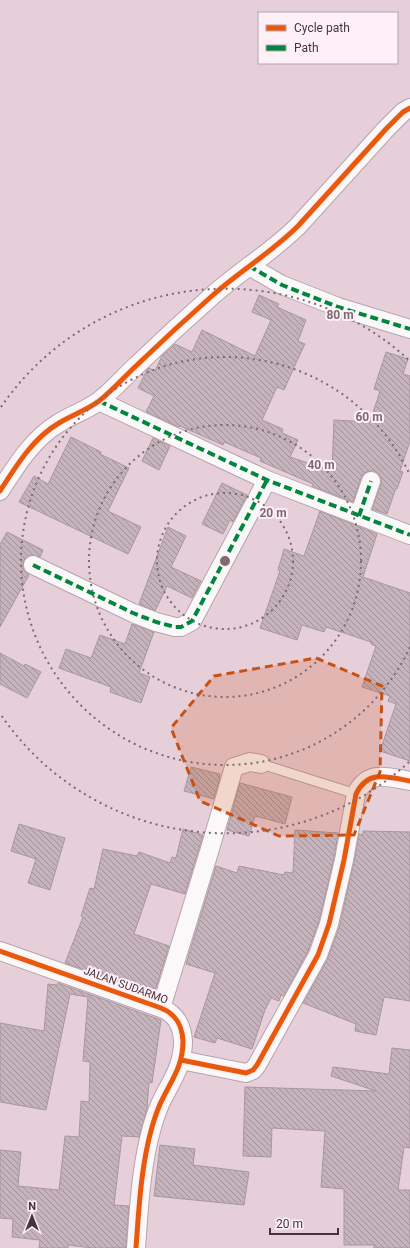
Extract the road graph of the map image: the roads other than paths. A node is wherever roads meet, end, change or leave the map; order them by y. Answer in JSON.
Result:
{"nodes":[{"id":1,"x":410,"y":108,"type":"edge"},
{"id":2,"x":249,"y":266,"type":"junction"},
{"id":3,"x":410,"y":329,"type":"edge"},
{"id":4,"x":99,"y":401,"type":"junction"},
{"id":5,"x":267,"y":480,"type":"junction"},
{"id":6,"x":371,"y":481,"type":"dead end"},
{"id":7,"x":0,"y":491,"type":"edge"},
{"id":8,"x":359,"y":516,"type":"junction"},
{"id":9,"x":410,"y":536,"type":"edge"},
{"id":10,"x":33,"y":564,"type":"dead end"},
{"id":11,"x":261,"y":764,"type":"joint"},
{"id":12,"x":410,"y":781,"type":"edge"},
{"id":13,"x":356,"y":794,"type":"junction"},
{"id":14,"x":0,"y":951,"type":"edge"},
{"id":15,"x":161,"y":1008,"type":"junction"},
{"id":16,"x":181,"y":1060,"type":"junction"},
{"id":17,"x":136,"y":1248,"type":"edge"}],
"edges":[{"from":1,"to":2,"type":"street"},
{"from":2,"to":3,"type":"street"},
{"from":2,"to":4,"type":"street"},
{"from":4,"to":5,"type":"street"},
{"from":4,"to":7,"type":"street"},
{"from":5,"to":8,"type":"street"},
{"from":5,"to":10,"type":"street"},
{"from":6,"to":8,"type":"street"},
{"from":8,"to":9,"type":"street"},
{"from":11,"to":13,"type":"lane"},
{"from":11,"to":15,"type":"street"},
{"from":12,"to":13,"type":"street"},
{"from":13,"to":16,"type":"street"},
{"from":14,"to":15,"type":"street","name":"JALAN SUDARMO"},
{"from":15,"to":16,"type":"street","name":"JALAN SUDARMO"},
{"from":16,"to":17,"type":"street","name":"JALAN SUDARMO"}]}
